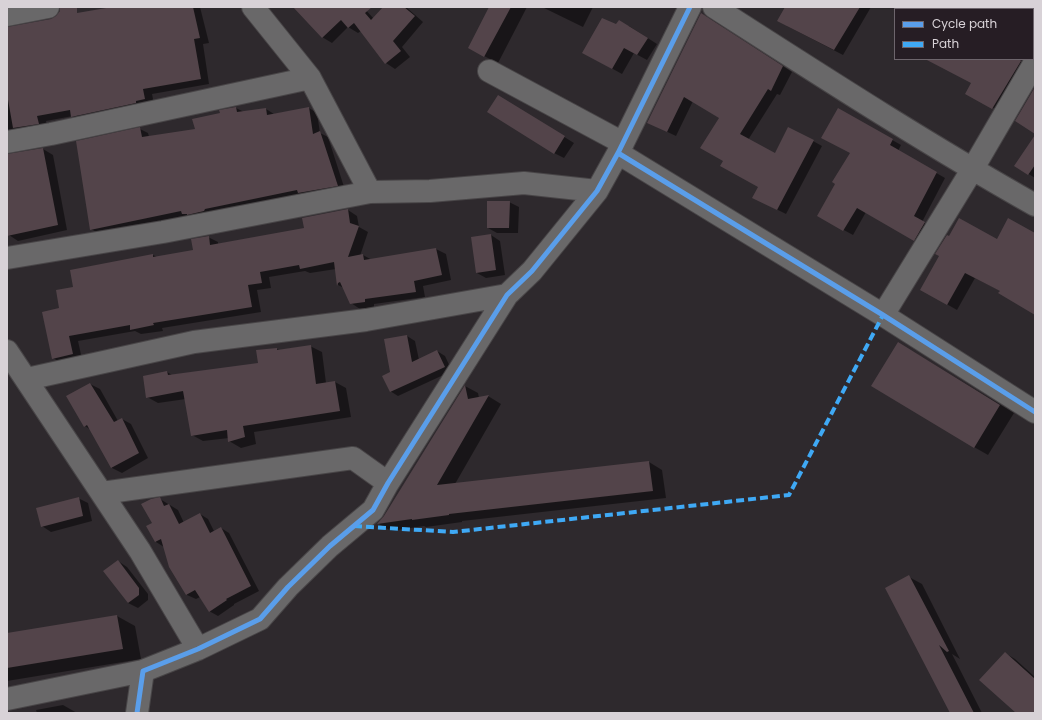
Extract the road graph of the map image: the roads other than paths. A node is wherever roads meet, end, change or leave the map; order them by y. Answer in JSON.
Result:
{"nodes":[{"id":1,"x":48,"y":7,"type":"edge"},
{"id":2,"x":253,"y":7,"type":"edge"},
{"id":3,"x":690,"y":7,"type":"edge"},
{"id":4,"x":714,"y":7,"type":"edge"},
{"id":5,"x":7,"y":15,"type":"edge"},
{"id":6,"x":1035,"y":62,"type":"edge"},
{"id":7,"x":488,"y":71,"type":"dead end"},
{"id":8,"x":310,"y":78,"type":"junction"},
{"id":9,"x":7,"y":142,"type":"edge"},
{"id":10,"x":621,"y":148,"type":"junction"},
{"id":11,"x":972,"y":170,"type":"junction"},
{"id":12,"x":598,"y":191,"type":"junction"},
{"id":13,"x":370,"y":192,"type":"junction"},
{"id":14,"x":1035,"y":205,"type":"edge"},
{"id":15,"x":7,"y":258,"type":"edge"},
{"id":16,"x":507,"y":295,"type":"junction"},
{"id":17,"x":883,"y":315,"type":"junction"},
{"id":18,"x":7,"y":352,"type":"edge"},
{"id":19,"x":27,"y":379,"type":"junction"},
{"id":20,"x":1035,"y":412,"type":"edge"},
{"id":21,"x":388,"y":483,"type":"junction"},
{"id":22,"x":102,"y":492,"type":"junction"},
{"id":23,"x":198,"y":649,"type":"junction"},
{"id":24,"x":143,"y":670,"type":"junction"},
{"id":25,"x":7,"y":700,"type":"edge"},
{"id":26,"x":137,"y":713,"type":"edge"}],
"edges":[{"from":1,"to":5,"type":"street"},
{"from":2,"to":8,"type":"street"},
{"from":3,"to":10,"type":"street"},
{"from":4,"to":11,"type":"street"},
{"from":6,"to":11,"type":"street"},
{"from":7,"to":10,"type":"street"},
{"from":8,"to":9,"type":"street"},
{"from":8,"to":13,"type":"street"},
{"from":10,"to":12,"type":"street"},
{"from":10,"to":17,"type":"street"},
{"from":11,"to":14,"type":"street"},
{"from":11,"to":17,"type":"street"},
{"from":12,"to":13,"type":"street"},
{"from":12,"to":16,"type":"street"},
{"from":13,"to":15,"type":"street"},
{"from":16,"to":19,"type":"street"},
{"from":16,"to":21,"type":"street"},
{"from":17,"to":20,"type":"street"},
{"from":18,"to":19,"type":"street"},
{"from":19,"to":22,"type":"street"},
{"from":21,"to":22,"type":"street"},
{"from":21,"to":23,"type":"street"},
{"from":22,"to":23,"type":"street"},
{"from":23,"to":24,"type":"street"},
{"from":24,"to":25,"type":"street"},
{"from":24,"to":26,"type":"street"}]}
